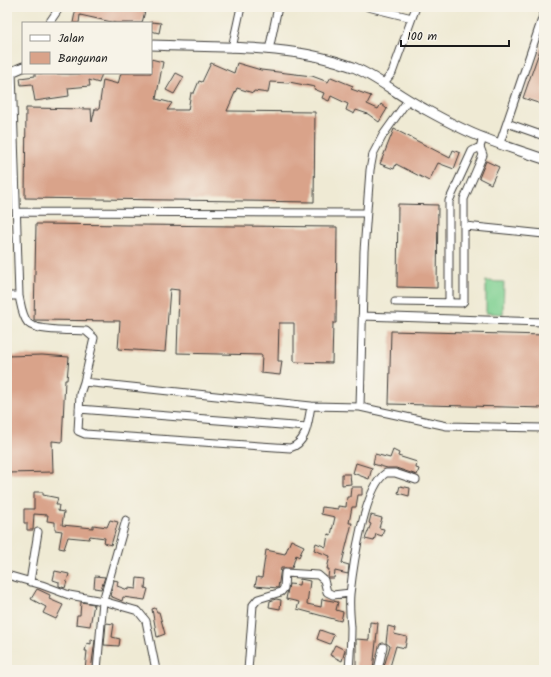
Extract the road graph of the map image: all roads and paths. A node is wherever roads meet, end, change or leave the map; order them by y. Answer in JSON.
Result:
{"nodes":[{"id":1,"x":60,"y":7,"type":"edge"},
{"id":2,"x":241,"y":7,"type":"edge"},
{"id":3,"x":278,"y":7,"type":"edge"},
{"id":4,"x":368,"y":7,"type":"edge"},
{"id":5,"x":416,"y":7,"type":"edge"},
{"id":6,"x":544,"y":13,"type":"edge"},
{"id":7,"x":412,"y":18,"type":"junction"},
{"id":8,"x":50,"y":22,"type":"edge"},
{"id":9,"x":152,"y":45,"type":"edge"},
{"id":10,"x":232,"y":48,"type":"junction"},
{"id":11,"x":269,"y":50,"type":"junction"},
{"id":12,"x":22,"y":67,"type":"edge"},
{"id":13,"x":10,"y":72,"type":"edge"},
{"id":14,"x":383,"y":84,"type":"junction"},
{"id":15,"x":408,"y":100,"type":"junction"},
{"id":16,"x":507,"y":123,"type":"junction"},
{"id":17,"x":544,"y":136,"type":"edge"},
{"id":18,"x":482,"y":142,"type":"junction"},
{"id":19,"x":500,"y":143,"type":"junction"},
{"id":20,"x":544,"y":158,"type":"edge"},
{"id":21,"x":464,"y":199,"type":"junction"},
{"id":22,"x":449,"y":200,"type":"junction"},
{"id":23,"x":17,"y":212,"type":"junction"},
{"id":24,"x":367,"y":213,"type":"junction"},
{"id":25,"x":465,"y":226,"type":"junction"},
{"id":26,"x":544,"y":234,"type":"edge"},
{"id":27,"x":7,"y":296,"type":"edge"},
{"id":28,"x":19,"y":296,"type":"junction"},
{"id":29,"x":395,"y":302,"type":"dead end"},
{"id":30,"x":449,"y":302,"type":"junction"},
{"id":31,"x":362,"y":316,"type":"junction"},
{"id":32,"x":544,"y":322,"type":"edge"},
{"id":33,"x":84,"y":382,"type":"junction"},
{"id":34,"x":311,"y":406,"type":"junction"},
{"id":35,"x":360,"y":407,"type":"junction"},
{"id":36,"x":79,"y":409,"type":"junction"},
{"id":37,"x":307,"y":427,"type":"junction"},
{"id":38,"x":544,"y":428,"type":"edge"},
{"id":39,"x":416,"y":480,"type":"dead end"},
{"id":40,"x":126,"y":520,"type":"dead end"},
{"id":41,"x":38,"y":532,"type":"dead end"},
{"id":42,"x":7,"y":575,"type":"edge"},
{"id":43,"x":30,"y":582,"type":"junction"},
{"id":44,"x":350,"y":593,"type":"junction"},
{"id":45,"x":103,"y":601,"type":"junction"},
{"id":46,"x":383,"y":647,"type":"dead end"},
{"id":47,"x":97,"y":670,"type":"edge"},
{"id":48,"x":156,"y":670,"type":"edge"},
{"id":49,"x":248,"y":670,"type":"edge"},
{"id":50,"x":349,"y":670,"type":"edge"},
{"id":51,"x":378,"y":670,"type":"edge"}],
"edges":[{"from":1,"to":8,"type":"street"},
{"from":2,"to":10,"type":"street"},
{"from":3,"to":11,"type":"street"},
{"from":4,"to":7,"type":"street"},
{"from":5,"to":7,"type":"street"},
{"from":6,"to":16,"type":"street"},
{"from":7,"to":14,"type":"street"},
{"from":9,"to":10,"type":"main road"},
{"from":10,"to":11,"type":"main road"},
{"from":11,"to":14,"type":"main road"},
{"from":12,"to":13,"type":"main road"},
{"from":13,"to":23,"type":"street"},
{"from":14,"to":15,"type":"main road"},
{"from":15,"to":18,"type":"main road"},
{"from":15,"to":24,"type":"street"},
{"from":16,"to":17,"type":"street"},
{"from":16,"to":19,"type":"street"},
{"from":18,"to":19,"type":"main road"},
{"from":18,"to":21,"type":"street"},
{"from":18,"to":22,"type":"street"},
{"from":19,"to":20,"type":"main road"},
{"from":21,"to":22,"type":"street"},
{"from":21,"to":25,"type":"street"},
{"from":22,"to":30,"type":"street"},
{"from":23,"to":24,"type":"street"},
{"from":23,"to":28,"type":"street"},
{"from":24,"to":31,"type":"street"},
{"from":25,"to":26,"type":"street"},
{"from":25,"to":30,"type":"street"},
{"from":27,"to":28,"type":"street"},
{"from":28,"to":33,"type":"street"},
{"from":29,"to":30,"type":"street"},
{"from":31,"to":32,"type":"street"},
{"from":31,"to":35,"type":"street"},
{"from":33,"to":34,"type":"street"},
{"from":33,"to":36,"type":"street"},
{"from":34,"to":35,"type":"street"},
{"from":34,"to":37,"type":"street"},
{"from":35,"to":38,"type":"street"},
{"from":36,"to":37,"type":"street"},
{"from":36,"to":37,"type":"street"},
{"from":39,"to":44,"type":"street"},
{"from":40,"to":45,"type":"street"},
{"from":41,"to":43,"type":"street"},
{"from":42,"to":43,"type":"street"},
{"from":43,"to":45,"type":"street"},
{"from":44,"to":49,"type":"street"},
{"from":44,"to":50,"type":"street"},
{"from":45,"to":47,"type":"street"},
{"from":45,"to":48,"type":"street"},
{"from":46,"to":51,"type":"street"}]}
